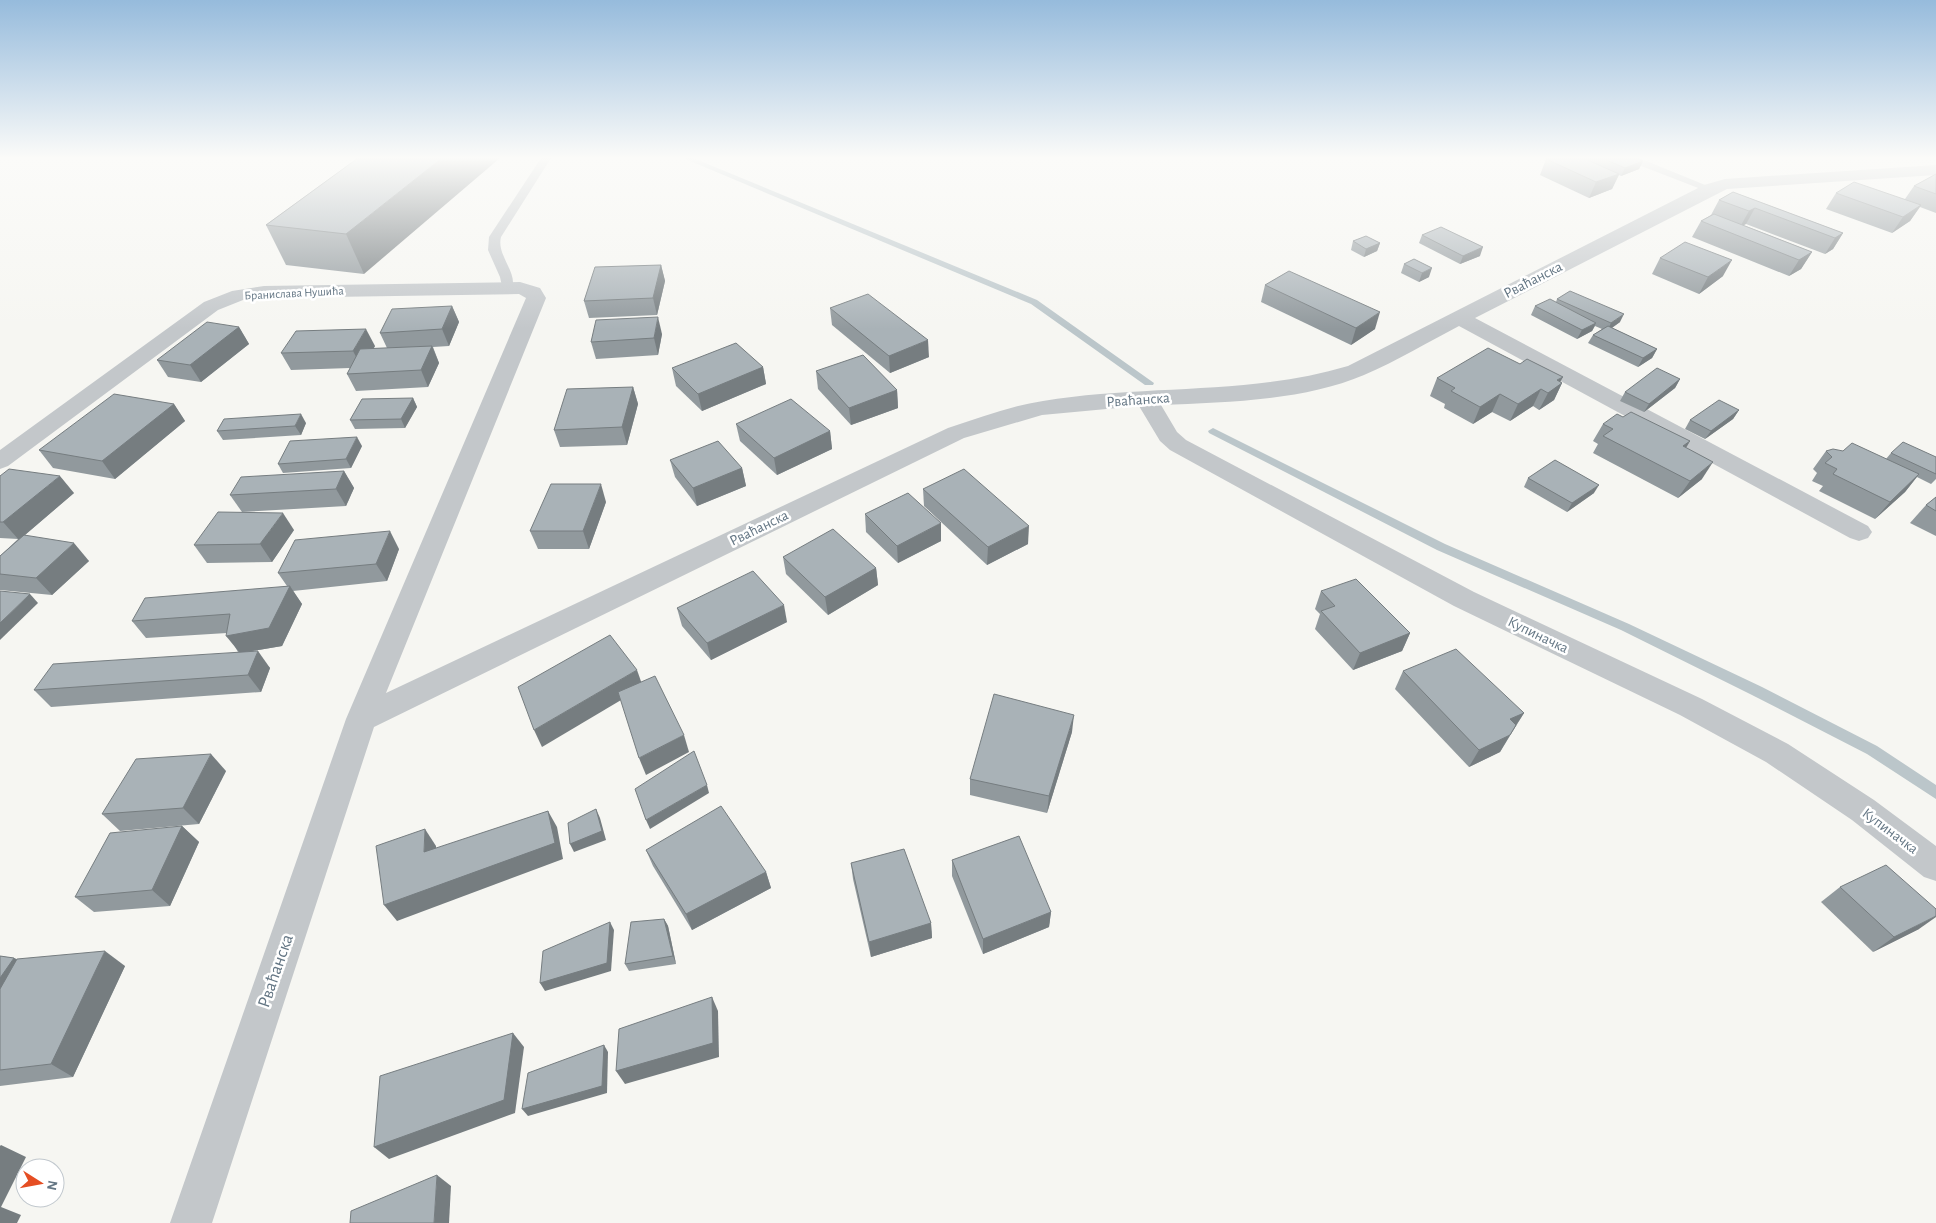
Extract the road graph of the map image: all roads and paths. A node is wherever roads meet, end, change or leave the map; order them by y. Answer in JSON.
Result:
{"nodes":[{"id":1,"x":508,"y":215,"type":"edge"},
{"id":2,"x":1659,"y":215,"type":"edge"},
{"id":3,"x":513,"y":288,"type":"junction"},
{"id":4,"x":1460,"y":318,"type":"junction"},
{"id":5,"x":1146,"y":399,"type":"junction"},
{"id":6,"x":5,"y":452,"type":"edge"},
{"id":7,"x":1859,"y":532,"type":"dead end"},
{"id":8,"x":361,"y":719,"type":"junction"},
{"id":9,"x":1936,"y":866,"type":"edge"},
{"id":10,"x":191,"y":1223,"type":"edge"}],
"edges":[{"from":1,"to":3,"type":"lane"},
{"from":2,"to":4,"type":"street","name":"Рваћанска"},
{"from":3,"to":6,"type":"street","name":"Бранислава Нушића"},
{"from":3,"to":8,"type":"street","name":"Рваћанска"},
{"from":4,"to":5,"type":"street","name":"Рваћанска"},
{"from":4,"to":7,"type":"street"},
{"from":5,"to":8,"type":"street","name":"Рваћанска"},
{"from":5,"to":9,"type":"street","name":"Купиначка"},
{"from":8,"to":10,"type":"street","name":"Рваћанска"}]}
